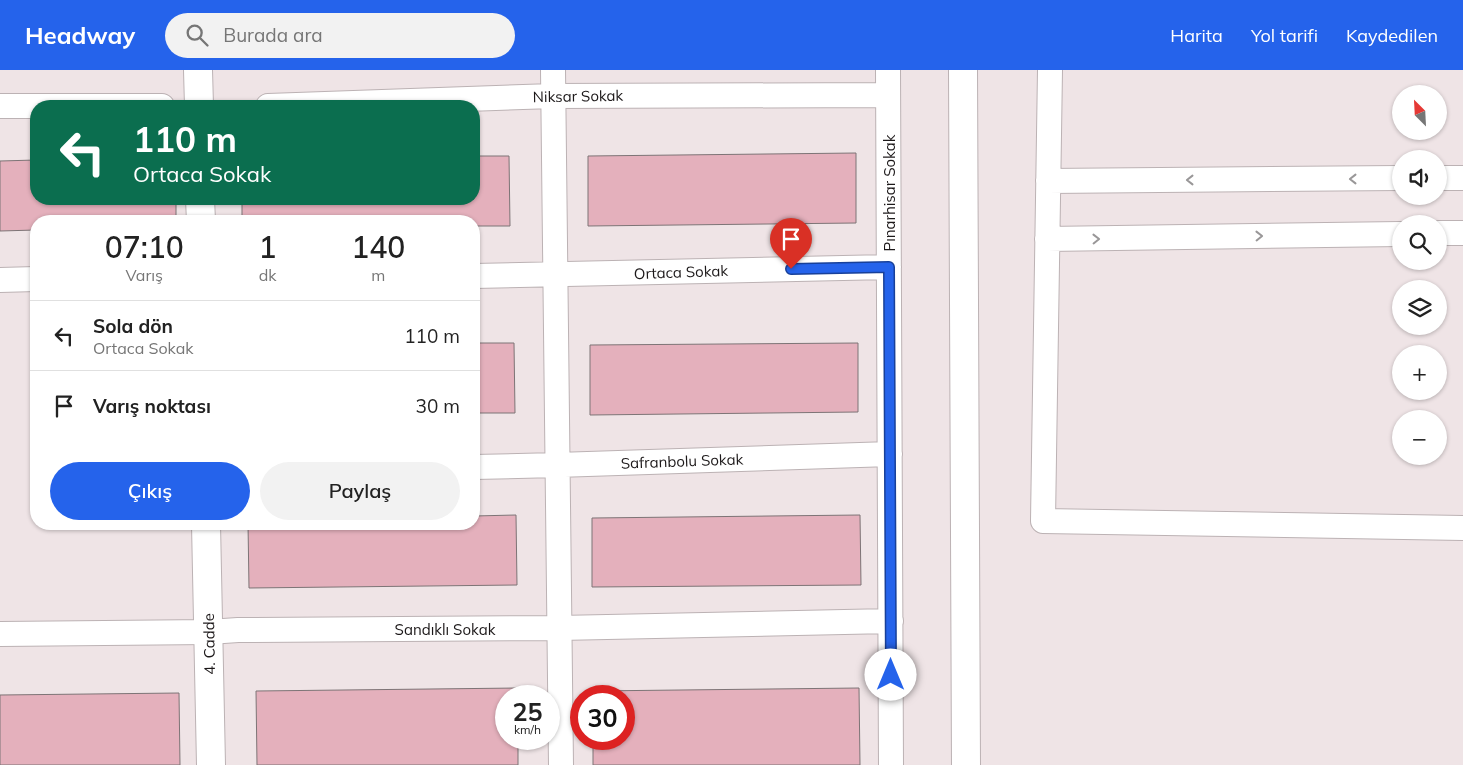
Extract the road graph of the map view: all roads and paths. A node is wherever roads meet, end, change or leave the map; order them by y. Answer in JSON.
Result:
{"nodes":[{"id":1,"x":198,"y":70,"type":"edge"},
{"id":2,"x":553,"y":70,"type":"edge"},
{"id":3,"x":888,"y":70,"type":"edge"},
{"id":4,"x":963,"y":70,"type":"edge"},
{"id":5,"x":1050,"y":70,"type":"edge"},
{"id":6,"x":888,"y":95,"type":"junction"},
{"id":7,"x":553,"y":96,"type":"junction"},
{"id":8,"x":198,"y":100,"type":"edge"},
{"id":9,"x":439,"y":100,"type":"edge"},
{"id":10,"x":0,"y":106,"type":"edge"},
{"id":11,"x":30,"y":106,"type":"edge"},
{"id":12,"x":1392,"y":178,"type":"edge"},
{"id":13,"x":1447,"y":178,"type":"edge"},
{"id":14,"x":1463,"y":178,"type":"edge"},
{"id":15,"x":1048,"y":181,"type":"junction"},
{"id":16,"x":1447,"y":233,"type":"edge"},
{"id":17,"x":1463,"y":233,"type":"edge"},
{"id":18,"x":1392,"y":234,"type":"edge"},
{"id":19,"x":1047,"y":239,"type":"junction"},
{"id":20,"x":889,"y":267,"type":"junction"},
{"id":21,"x":555,"y":275,"type":"junction"},
{"id":22,"x":480,"y":276,"type":"edge"},
{"id":23,"x":30,"y":279,"type":"edge"},
{"id":24,"x":0,"y":280,"type":"edge"},
{"id":25,"x":890,"y":454,"type":"junction"},
{"id":26,"x":557,"y":465,"type":"junction"},
{"id":27,"x":480,"y":466,"type":"edge"},
{"id":28,"x":1463,"y":528,"type":"edge"},
{"id":29,"x":206,"y":530,"type":"edge"},
{"id":30,"x":891,"y":621,"type":"junction"},
{"id":31,"x":559,"y":628,"type":"junction"},
{"id":32,"x":208,"y":632,"type":"junction"},
{"id":33,"x":0,"y":634,"type":"edge"},
{"id":34,"x":211,"y":765,"type":"edge"},
{"id":35,"x":561,"y":765,"type":"edge"},
{"id":36,"x":891,"y":765,"type":"edge"},
{"id":37,"x":966,"y":765,"type":"edge"}],
"edges":[{"from":1,"to":8,"type":"street"},
{"from":2,"to":7,"type":"street"},
{"from":3,"to":6,"type":"street","name":"Pınarhisar Sokak"},
{"from":4,"to":37,"type":"street"},
{"from":5,"to":15,"type":"street"},
{"from":6,"to":7,"type":"street","name":"Niksar Sokak"},
{"from":6,"to":20,"type":"street","name":"Pınarhisar Sokak"},
{"from":7,"to":9,"type":"street","name":"Niksar Sokak"},
{"from":7,"to":21,"type":"street"},
{"from":10,"to":11,"type":"street"},
{"from":12,"to":15,"type":"street","one_way":true},
{"from":13,"to":14,"type":"street"},
{"from":15,"to":19,"type":"street"},
{"from":16,"to":17,"type":"street"},
{"from":19,"to":18,"type":"street","one_way":true},
{"from":19,"to":28,"type":"street"},
{"from":20,"to":21,"type":"street","name":"Ortaca Sokak"},
{"from":20,"to":25,"type":"street","name":"Pınarhisar Sokak"},
{"from":21,"to":22,"type":"street","name":"Ortaca Sokak"},
{"from":21,"to":26,"type":"street"},
{"from":23,"to":24,"type":"street"},
{"from":25,"to":26,"type":"street","name":"Safranbolu Sokak"},
{"from":25,"to":30,"type":"street","name":"Pınarhisar Sokak"},
{"from":26,"to":27,"type":"street","name":"Safranbolu Sokak"},
{"from":26,"to":31,"type":"street"},
{"from":29,"to":32,"type":"street","name":"4. Cadde"},
{"from":30,"to":31,"type":"street","name":"Sandıklı Sokak"},
{"from":30,"to":36,"type":"street","name":"Pınarhisar Sokak"},
{"from":31,"to":32,"type":"street","name":"Sandıklı Sokak"},
{"from":31,"to":35,"type":"street"},
{"from":32,"to":33,"type":"street","name":"Sandıklı Sokak"},
{"from":32,"to":34,"type":"street","name":"4. Cadde"}]}
